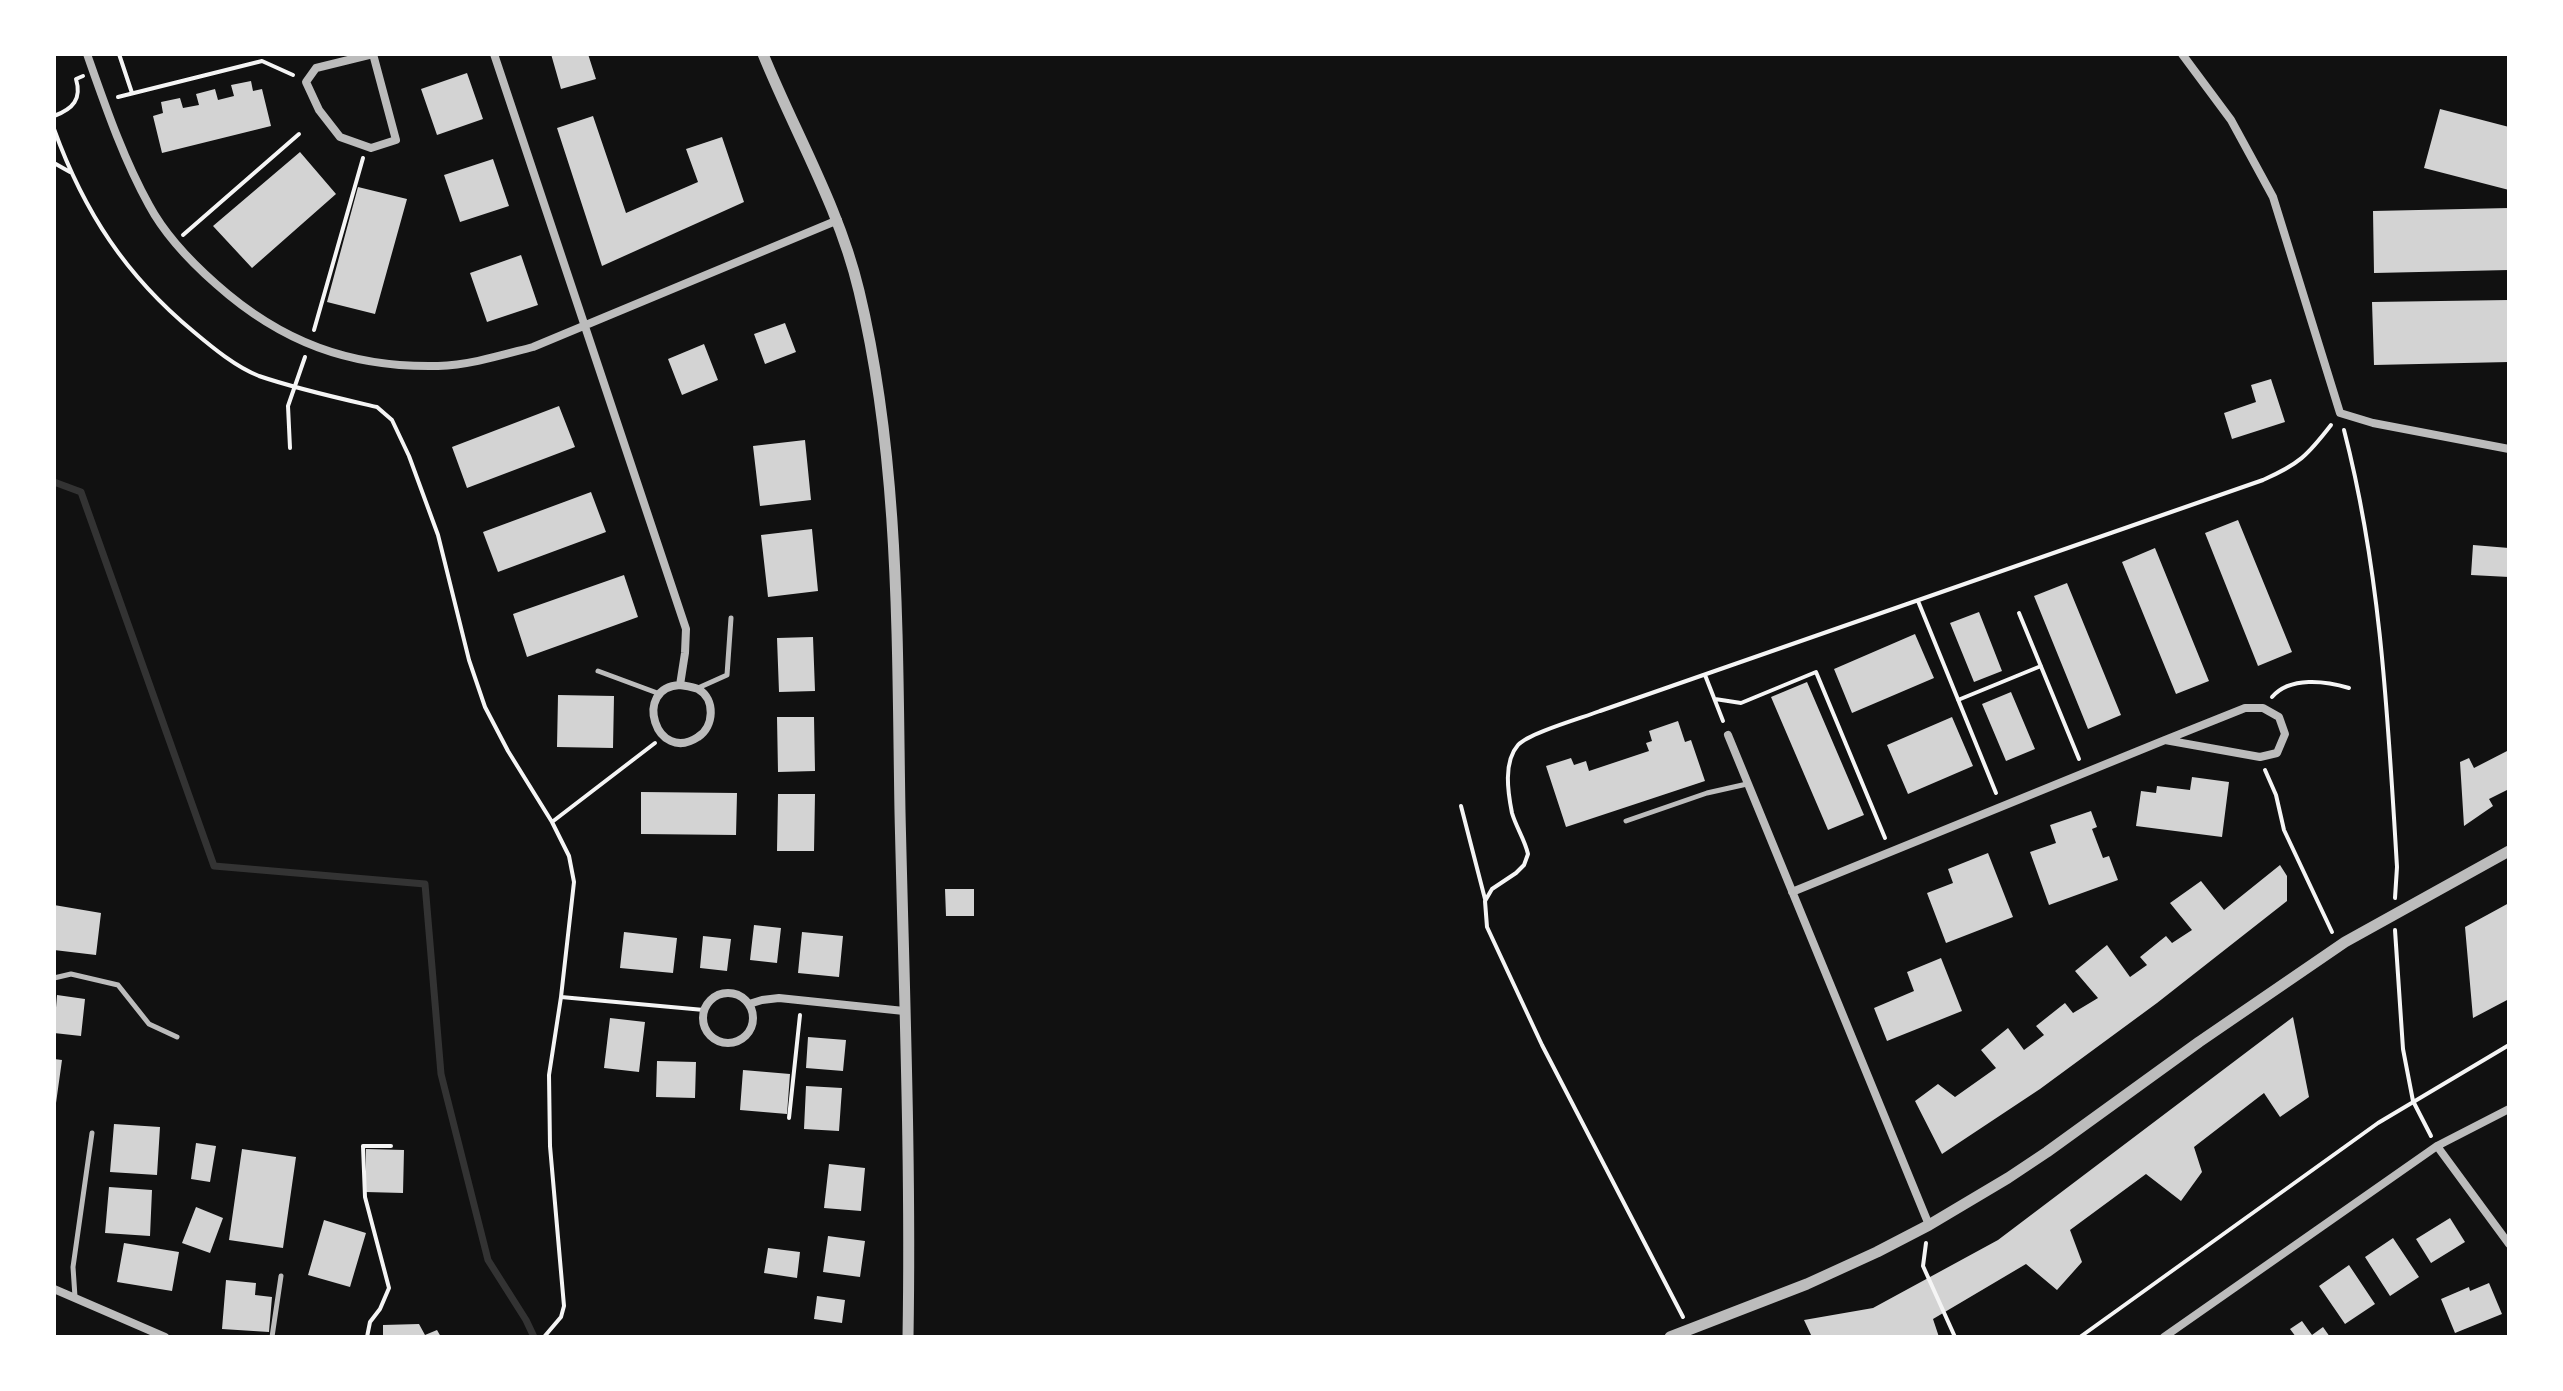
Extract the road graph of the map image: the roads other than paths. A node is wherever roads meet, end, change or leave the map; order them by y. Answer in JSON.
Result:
{"nodes":[{"id":1,"x":87,"y":54,"type":"edge"},
{"id":2,"x":494,"y":54,"type":"edge"},
{"id":3,"x":763,"y":54,"type":"edge"},
{"id":4,"x":2182,"y":54,"type":"edge"},
{"id":5,"x":306,"y":82,"type":"joint"},
{"id":6,"x":838,"y":220,"type":"junction"},
{"id":7,"x":583,"y":327,"type":"junction"},
{"id":8,"x":2509,"y":449,"type":"edge"},
{"id":9,"x":731,"y":618,"type":"dead end"},
{"id":10,"x":598,"y":671,"type":"dead end"},
{"id":11,"x":680,"y":685,"type":"junction"},
{"id":12,"x":697,"y":688,"type":"junction"},
{"id":13,"x":660,"y":694,"type":"junction"},
{"id":14,"x":1728,"y":735,"type":"road end"},
{"id":15,"x":2165,"y":740,"type":"junction"},
{"id":16,"x":1748,"y":784,"type":"junction"},
{"id":17,"x":1626,"y":821,"type":"dead end"},
{"id":18,"x":2509,"y":851,"type":"edge"},
{"id":19,"x":1792,"y":892,"type":"junction"},
{"id":20,"x":54,"y":978,"type":"edge"},
{"id":21,"x":749,"y":1004,"type":"junction"},
{"id":22,"x":904,"y":1011,"type":"junction"},
{"id":23,"x":177,"y":1037,"type":"dead end"},
{"id":24,"x":2509,"y":1109,"type":"edge"},
{"id":25,"x":92,"y":1133,"type":"dead end"},
{"id":26,"x":2437,"y":1146,"type":"junction"},
{"id":27,"x":1929,"y":1225,"type":"junction"},
{"id":28,"x":2509,"y":1244,"type":"edge"},
{"id":29,"x":281,"y":1276,"type":"dead end"},
{"id":30,"x":54,"y":1289,"type":"edge"},
{"id":31,"x":75,"y":1298,"type":"junction"},
{"id":32,"x":155,"y":1335,"type":"edge"},
{"id":33,"x":165,"y":1337,"type":"edge"},
{"id":34,"x":272,"y":1337,"type":"edge"},
{"id":35,"x":908,"y":1337,"type":"edge"},
{"id":36,"x":1670,"y":1337,"type":"edge"},
{"id":37,"x":2164,"y":1337,"type":"edge"}],
"edges":[{"from":1,"to":7,"type":"street"},
{"from":2,"to":7,"type":"street"},
{"from":3,"to":6,"type":"street"},
{"from":4,"to":8,"type":"street"},
{"from":5,"to":5,"type":"street"},
{"from":6,"to":7,"type":"street"},
{"from":6,"to":22,"type":"street"},
{"from":7,"to":11,"type":"street"},
{"from":9,"to":12,"type":"lane"},
{"from":10,"to":13,"type":"lane"},
{"from":11,"to":12,"type":"street"},
{"from":11,"to":13,"type":"street"},
{"from":12,"to":13,"type":"street"},
{"from":14,"to":16,"type":"street"},
{"from":15,"to":15,"type":"street"},
{"from":15,"to":19,"type":"street"},
{"from":16,"to":17,"type":"lane"},
{"from":16,"to":19,"type":"street"},
{"from":18,"to":27,"type":"street"},
{"from":19,"to":27,"type":"street"},
{"from":20,"to":23,"type":"lane"},
{"from":21,"to":21,"type":"street"},
{"from":21,"to":22,"type":"street"},
{"from":22,"to":35,"type":"street"},
{"from":24,"to":26,"type":"street"},
{"from":25,"to":31,"type":"lane"},
{"from":26,"to":28,"type":"street"},
{"from":26,"to":37,"type":"street"},
{"from":27,"to":36,"type":"street"},
{"from":29,"to":34,"type":"lane"},
{"from":30,"to":31,"type":"street"},
{"from":31,"to":32,"type":"street"},
{"from":32,"to":33,"type":"street"}]}
